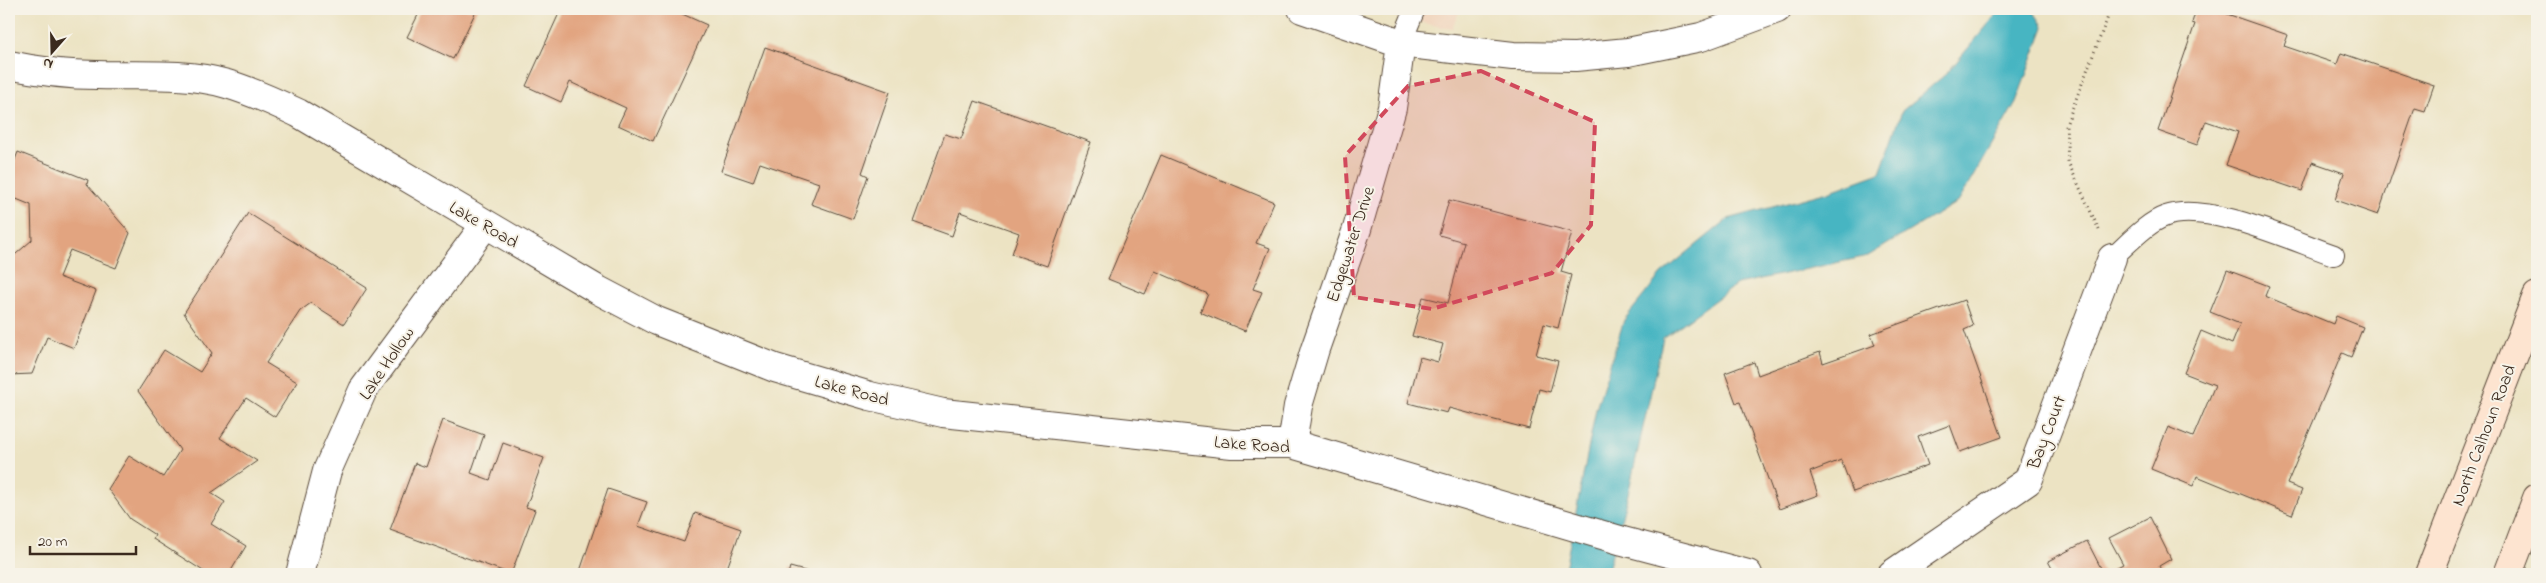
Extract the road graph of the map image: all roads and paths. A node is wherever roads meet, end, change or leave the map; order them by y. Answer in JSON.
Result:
{"nodes":[{"id":1,"x":1302,"y":9,"type":"edge"},
{"id":2,"x":1414,"y":9,"type":"edge"},
{"id":3,"x":2111,"y":9,"type":"edge"},
{"id":4,"x":1763,"y":11,"type":"edge"},
{"id":5,"x":1401,"y":42,"type":"junction"},
{"id":6,"x":9,"y":65,"type":"edge"},
{"id":7,"x":485,"y":224,"type":"junction"},
{"id":8,"x":2334,"y":256,"type":"dead end"},
{"id":9,"x":2112,"y":258,"type":"junction"},
{"id":10,"x":2537,"y":296,"type":"edge"},
{"id":11,"x":1292,"y":444,"type":"junction"},
{"id":12,"x":2537,"y":498,"type":"edge"},
{"id":13,"x":300,"y":574,"type":"edge"},
{"id":14,"x":1748,"y":574,"type":"edge"},
{"id":15,"x":1892,"y":574,"type":"edge"},
{"id":16,"x":2429,"y":574,"type":"edge"},
{"id":17,"x":2508,"y":574,"type":"edge"}],
"edges":[{"from":1,"to":5,"type":"street"},
{"from":2,"to":5,"type":"lane"},
{"from":3,"to":9,"type":"path"},
{"from":4,"to":5,"type":"street"},
{"from":5,"to":11,"type":"street","name":"Edgewater Drive"},
{"from":6,"to":7,"type":"street","name":"Lake Road"},
{"from":7,"to":11,"type":"street","name":"Lake Road"},
{"from":7,"to":13,"type":"street","name":"Lake Hollow"},
{"from":8,"to":9,"type":"lane"},
{"from":9,"to":15,"type":"street","name":"Bay Court"},
{"from":10,"to":16,"type":"main road","name":"North Calhoun Road"},
{"from":11,"to":14,"type":"street","name":"Lake Road"},
{"from":12,"to":17,"type":"main road"}]}
